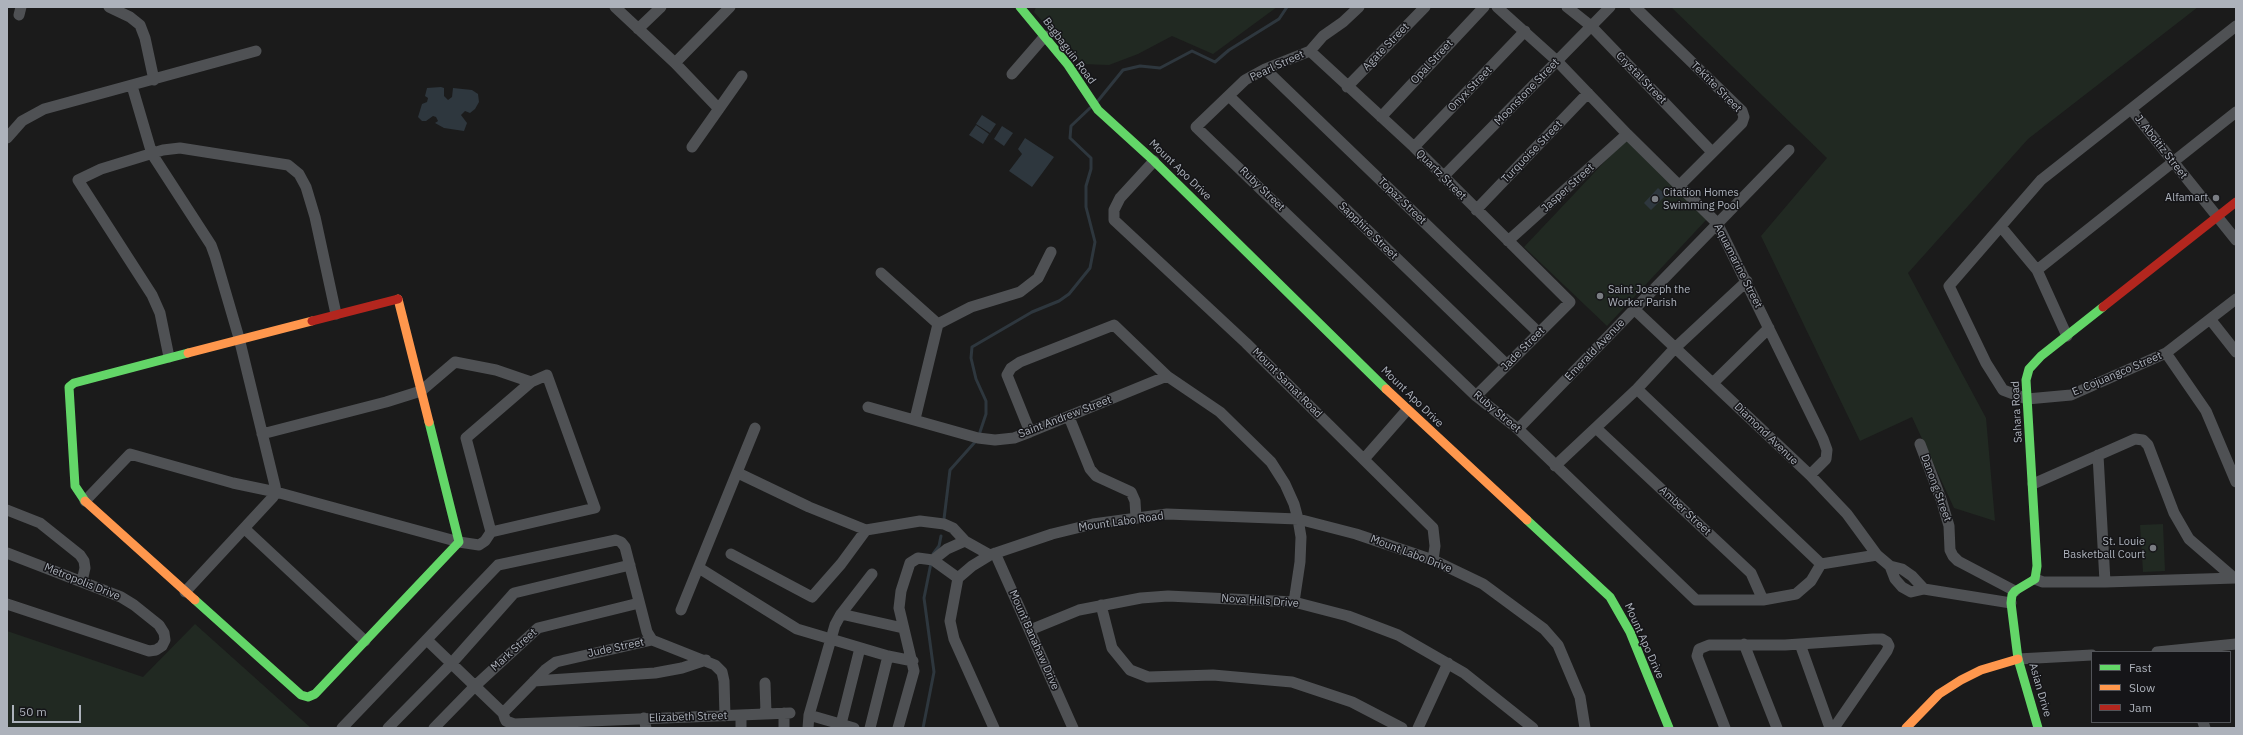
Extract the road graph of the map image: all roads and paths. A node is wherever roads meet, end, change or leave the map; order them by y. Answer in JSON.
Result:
{"nodes":[{"id":1,"x":110,"y":7,"type":"edge"},
{"id":2,"x":615,"y":7,"type":"edge"},
{"id":3,"x":661,"y":7,"type":"edge"},
{"id":4,"x":730,"y":7,"type":"edge"},
{"id":5,"x":1020,"y":7,"type":"edge"},
{"id":6,"x":1359,"y":7,"type":"edge"},
{"id":7,"x":1425,"y":7,"type":"edge"},
{"id":8,"x":1484,"y":7,"type":"edge"},
{"id":9,"x":1497,"y":7,"type":"edge"},
{"id":10,"x":1567,"y":7,"type":"edge"},
{"id":11,"x":1610,"y":7,"type":"edge"},
{"id":12,"x":1635,"y":7,"type":"edge"},
{"id":13,"x":1591,"y":26,"type":"junction"},
{"id":14,"x":2236,"y":26,"type":"edge"},
{"id":15,"x":638,"y":29,"type":"junction"},
{"id":16,"x":1525,"y":31,"type":"junction"},
{"id":17,"x":1045,"y":36,"type":"junction"},
{"id":18,"x":1310,"y":50,"type":"junction"},
{"id":19,"x":256,"y":51,"type":"dead end"},
{"id":20,"x":1557,"y":61,"type":"junction"},
{"id":21,"x":675,"y":63,"type":"junction"},
{"id":22,"x":1265,"y":69,"type":"junction"},
{"id":23,"x":1012,"y":74,"type":"dead end"},
{"id":24,"x":742,"y":76,"type":"dead end"},
{"id":25,"x":154,"y":80,"type":"junction"},
{"id":26,"x":132,"y":86,"type":"junction"},
{"id":27,"x":1347,"y":87,"type":"junction"},
{"id":28,"x":1588,"y":94,"type":"junction"},
{"id":29,"x":1229,"y":96,"type":"junction"},
{"id":30,"x":719,"y":109,"type":"junction"},
{"id":31,"x":2131,"y":109,"type":"junction"},
{"id":32,"x":1098,"y":110,"type":"joint"},
{"id":33,"x":2236,"y":112,"type":"edge"},
{"id":34,"x":1380,"y":117,"type":"junction"},
{"id":35,"x":1196,"y":127,"type":"joint"},
{"id":36,"x":1627,"y":134,"type":"junction"},
{"id":37,"x":7,"y":138,"type":"edge"},
{"id":38,"x":692,"y":147,"type":"dead end"},
{"id":39,"x":1414,"y":147,"type":"junction"},
{"id":40,"x":1789,"y":150,"type":"dead end"},
{"id":41,"x":1712,"y":152,"type":"junction"},
{"id":42,"x":152,"y":154,"type":"junction"},
{"id":43,"x":1154,"y":161,"type":"junction"},
{"id":44,"x":2172,"y":162,"type":"junction"},
{"id":45,"x":1443,"y":177,"type":"junction"},
{"id":46,"x":1679,"y":186,"type":"junction"},
{"id":47,"x":2236,"y":202,"type":"edge"},
{"id":48,"x":1476,"y":210,"type":"junction"},
{"id":49,"x":2217,"y":216,"type":"junction"},
{"id":50,"x":1717,"y":223,"type":"junction"},
{"id":51,"x":2002,"y":228,"type":"junction"},
{"id":52,"x":2236,"y":240,"type":"edge"},
{"id":53,"x":1508,"y":241,"type":"junction"},
{"id":54,"x":1051,"y":252,"type":"dead end"},
{"id":55,"x":2037,"y":270,"type":"junction"},
{"id":56,"x":881,"y":273,"type":"dead end"},
{"id":57,"x":1747,"y":281,"type":"junction"},
{"id":58,"x":2236,"y":299,"type":"edge"},
{"id":59,"x":1570,"y":302,"type":"joint"},
{"id":60,"x":1634,"y":309,"type":"junction"},
{"id":61,"x":336,"y":314,"type":"junction"},
{"id":62,"x":2210,"y":319,"type":"junction"},
{"id":63,"x":938,"y":324,"type":"junction"},
{"id":64,"x":1769,"y":328,"type":"junction"},
{"id":65,"x":1539,"y":333,"type":"junction"},
{"id":66,"x":2067,"y":336,"type":"junction"},
{"id":67,"x":239,"y":338,"type":"junction"},
{"id":68,"x":1675,"y":348,"type":"junction"},
{"id":69,"x":2236,"y":352,"type":"edge"},
{"id":70,"x":2166,"y":353,"type":"junction"},
{"id":71,"x":169,"y":357,"type":"junction"},
{"id":72,"x":1507,"y":365,"type":"junction"},
{"id":73,"x":1167,"y":376,"type":"junction"},
{"id":74,"x":531,"y":382,"type":"junction"},
{"id":75,"x":1714,"y":384,"type":"junction"},
{"id":76,"x":1637,"y":389,"type":"junction"},
{"id":77,"x":420,"y":390,"type":"junction"},
{"id":78,"x":1476,"y":396,"type":"junction"},
{"id":79,"x":2027,"y":399,"type":"junction"},
{"id":80,"x":868,"y":407,"type":"dead end"},
{"id":81,"x":1408,"y":410,"type":"junction"},
{"id":82,"x":1069,"y":417,"type":"junction"},
{"id":83,"x":915,"y":419,"type":"junction"},
{"id":84,"x":755,"y":428,"type":"dead end"},
{"id":85,"x":1596,"y":428,"type":"junction"},
{"id":86,"x":1518,"y":429,"type":"junction"},
{"id":87,"x":1030,"y":432,"type":"junction"},
{"id":88,"x":262,"y":434,"type":"junction"},
{"id":89,"x":1920,"y":444,"type":"dead end"},
{"id":90,"x":2098,"y":455,"type":"junction"},
{"id":91,"x":1364,"y":459,"type":"junction"},
{"id":92,"x":1556,"y":466,"type":"junction"},
{"id":93,"x":738,"y":474,"type":"junction"},
{"id":94,"x":1810,"y":475,"type":"junction"},
{"id":95,"x":2236,"y":482,"type":"edge"},
{"id":96,"x":2033,"y":484,"type":"junction"},
{"id":97,"x":276,"y":492,"type":"junction"},
{"id":98,"x":85,"y":502,"type":"junction"},
{"id":99,"x":7,"y":510,"type":"edge"},
{"id":100,"x":1136,"y":518,"type":"junction"},
{"id":101,"x":1298,"y":519,"type":"junction"},
{"id":102,"x":245,"y":529,"type":"junction"},
{"id":103,"x":866,"y":530,"type":"junction"},
{"id":104,"x":491,"y":532,"type":"junction"},
{"id":105,"x":965,"y":541,"type":"junction"},
{"id":106,"x":459,"y":542,"type":"junction"},
{"id":107,"x":7,"y":553,"type":"edge"},
{"id":108,"x":731,"y":554,"type":"dead end"},
{"id":109,"x":993,"y":554,"type":"junction"},
{"id":110,"x":1877,"y":555,"type":"junction"},
{"id":111,"x":933,"y":560,"type":"junction"},
{"id":112,"x":1433,"y":560,"type":"junction"},
{"id":113,"x":1821,"y":564,"type":"junction"},
{"id":114,"x":630,"y":565,"type":"junction"},
{"id":115,"x":699,"y":568,"type":"junction"},
{"id":116,"x":872,"y":574,"type":"dead end"},
{"id":117,"x":958,"y":578,"type":"junction"},
{"id":118,"x":2235,"y":578,"type":"edge"},
{"id":119,"x":2035,"y":579,"type":"junction"},
{"id":120,"x":82,"y":581,"type":"junction"},
{"id":121,"x":2104,"y":582,"type":"junction"},
{"id":122,"x":2015,"y":591,"type":"junction"},
{"id":123,"x":185,"y":592,"type":"junction"},
{"id":124,"x":1763,"y":600,"type":"junction"},
{"id":125,"x":1294,"y":602,"type":"junction"},
{"id":126,"x":639,"y":603,"type":"junction"},
{"id":127,"x":2011,"y":603,"type":"junction"},
{"id":128,"x":7,"y":604,"type":"edge"},
{"id":129,"x":1102,"y":605,"type":"junction"},
{"id":130,"x":681,"y":610,"type":"dead end"},
{"id":131,"x":841,"y":614,"type":"junction"},
{"id":132,"x":903,"y":628,"type":"junction"},
{"id":133,"x":1030,"y":630,"type":"junction"},
{"id":134,"x":427,"y":640,"type":"junction"},
{"id":135,"x":652,"y":640,"type":"junction"},
{"id":136,"x":830,"y":640,"type":"junction"},
{"id":137,"x":364,"y":641,"type":"junction"},
{"id":138,"x":1744,"y":644,"type":"junction"},
{"id":139,"x":1800,"y":644,"type":"junction"},
{"id":140,"x":2236,"y":644,"type":"edge"},
{"id":141,"x":860,"y":648,"type":"junction"},
{"id":142,"x":2183,"y":651,"type":"edge"},
{"id":143,"x":2091,"y":655,"type":"edge"},
{"id":144,"x":888,"y":656,"type":"junction"},
{"id":145,"x":2018,"y":659,"type":"junction"},
{"id":146,"x":706,"y":660,"type":"junction"},
{"id":147,"x":913,"y":661,"type":"junction"},
{"id":148,"x":1448,"y":663,"type":"junction"},
{"id":149,"x":451,"y":664,"type":"junction"},
{"id":150,"x":534,"y":681,"type":"junction"},
{"id":151,"x":765,"y":683,"type":"dead end"},
{"id":152,"x":475,"y":686,"type":"junction"},
{"id":153,"x":766,"y":713,"type":"junction"},
{"id":154,"x":810,"y":714,"type":"junction"},
{"id":155,"x":741,"y":715,"type":"junction"},
{"id":156,"x":725,"y":716,"type":"junction"},
{"id":157,"x":503,"y":721,"type":"edge"},
{"id":158,"x":645,"y":723,"type":"edge"},
{"id":159,"x":841,"y":726,"type":"edge"},
{"id":160,"x":342,"y":728,"type":"edge"},
{"id":161,"x":388,"y":728,"type":"edge"},
{"id":162,"x":434,"y":728,"type":"edge"},
{"id":163,"x":740,"y":728,"type":"edge"},
{"id":164,"x":784,"y":728,"type":"edge"},
{"id":165,"x":808,"y":728,"type":"edge"},
{"id":166,"x":854,"y":728,"type":"edge"},
{"id":167,"x":870,"y":728,"type":"edge"},
{"id":168,"x":898,"y":728,"type":"edge"},
{"id":169,"x":994,"y":728,"type":"edge"},
{"id":170,"x":1073,"y":728,"type":"edge"},
{"id":171,"x":1402,"y":728,"type":"edge"},
{"id":172,"x":1418,"y":728,"type":"edge"},
{"id":173,"x":1533,"y":728,"type":"edge"},
{"id":174,"x":1585,"y":728,"type":"edge"},
{"id":175,"x":1669,"y":728,"type":"edge"},
{"id":176,"x":1725,"y":728,"type":"edge"},
{"id":177,"x":1777,"y":728,"type":"edge"},
{"id":178,"x":1830,"y":728,"type":"edge"},
{"id":179,"x":1834,"y":728,"type":"edge"},
{"id":180,"x":1906,"y":728,"type":"edge"},
{"id":181,"x":2038,"y":728,"type":"edge"}],
"edges":[{"from":1,"to":25,"type":"street"},
{"from":2,"to":15,"type":"street"},
{"from":3,"to":15,"type":"street"},
{"from":4,"to":21,"type":"street"},
{"from":5,"to":17,"type":"street","name":"Bagbaguin Road"},
{"from":6,"to":18,"type":"street","name":"Pearl Street"},
{"from":7,"to":27,"type":"street","name":"Agate Street"},
{"from":8,"to":34,"type":"street","name":"Opal Street"},
{"from":9,"to":16,"type":"street","name":"Aquamarine Street"},
{"from":10,"to":13,"type":"street","name":"Crystal Street"},
{"from":11,"to":13,"type":"street","name":"Moonstone Street"},
{"from":12,"to":41,"type":"street","name":"Tektite Street"},
{"from":13,"to":20,"type":"street","name":"Moonstone Street"},
{"from":13,"to":41,"type":"street","name":"Crystal Street"},
{"from":14,"to":31,"type":"street"},
{"from":15,"to":21,"type":"street"},
{"from":16,"to":20,"type":"street","name":"Aquamarine Street"},
{"from":16,"to":39,"type":"street","name":"Onyx Street"},
{"from":17,"to":23,"type":"street"},
{"from":17,"to":32,"type":"street","name":"Bagbaguin Road"},
{"from":18,"to":22,"type":"street","name":"Pearl Street"},
{"from":18,"to":27,"type":"street","name":"Quartz Street"},
{"from":19,"to":25,"type":"street"},
{"from":20,"to":28,"type":"street","name":"Aquamarine Street"},
{"from":20,"to":45,"type":"street","name":"Moonstone Street"},
{"from":21,"to":30,"type":"street"},
{"from":22,"to":29,"type":"street","name":"Pearl Street"},
{"from":22,"to":65,"type":"street","name":"Topaz Street"},
{"from":24,"to":30,"type":"street"},
{"from":25,"to":26,"type":"street"},
{"from":26,"to":37,"type":"street"},
{"from":26,"to":42,"type":"street"},
{"from":27,"to":34,"type":"street","name":"Quartz Street"},
{"from":28,"to":36,"type":"street","name":"Aquamarine Street"},
{"from":28,"to":48,"type":"street","name":"Turquoise Street"},
{"from":29,"to":35,"type":"street","name":"Pearl Street"},
{"from":29,"to":72,"type":"street","name":"Sapphire Street"},
{"from":30,"to":38,"type":"street"},
{"from":31,"to":44,"type":"street","name":"J. Aboitiz Street"},
{"from":31,"to":51,"type":"street"},
{"from":32,"to":43,"type":"street","name":"Mount Apo Drive"},
{"from":33,"to":44,"type":"street"},
{"from":34,"to":39,"type":"street","name":"Quartz Street"},
{"from":35,"to":78,"type":"street","name":"Ruby Street"},
{"from":36,"to":46,"type":"street","name":"Aquamarine Street"},
{"from":36,"to":53,"type":"street","name":"Jasper Street"},
{"from":39,"to":45,"type":"street","name":"Quartz Street"},
{"from":40,"to":50,"type":"street","name":"Emerald Avenue"},
{"from":41,"to":46,"type":"street","name":"Tektite Street"},
{"from":42,"to":61,"type":"street"},
{"from":42,"to":67,"type":"street"},
{"from":42,"to":71,"type":"street"},
{"from":43,"to":81,"type":"street","name":"Mount Apo Drive"},
{"from":43,"to":91,"type":"street","name":"Mount Samat Road"},
{"from":44,"to":49,"type":"street","name":"J. Aboitiz Street"},
{"from":44,"to":55,"type":"street"},
{"from":45,"to":48,"type":"street","name":"Quartz Street"},
{"from":46,"to":50,"type":"street","name":"Aquamarine Street"},
{"from":47,"to":49,"type":"street","name":"Sahara Road"},
{"from":48,"to":53,"type":"street","name":"Quartz Street"},
{"from":49,"to":52,"type":"street","name":"J. Aboitiz Street"},
{"from":49,"to":66,"type":"street","name":"Sahara Road"},
{"from":50,"to":57,"type":"street","name":"Aquamarine Street"},
{"from":50,"to":60,"type":"street","name":"Emerald Avenue"},
{"from":51,"to":55,"type":"street"},
{"from":51,"to":79,"type":"street"},
{"from":53,"to":59,"type":"street","name":"Quartz Street"},
{"from":54,"to":63,"type":"street"},
{"from":55,"to":66,"type":"street"},
{"from":56,"to":63,"type":"street"},
{"from":57,"to":64,"type":"street","name":"Aquamarine Street"},
{"from":57,"to":68,"type":"street"},
{"from":58,"to":62,"type":"street","name":"E. Cojuangco Street"},
{"from":59,"to":65,"type":"street","name":"Jade Street"},
{"from":60,"to":68,"type":"street","name":"Diamond Avenue"},
{"from":60,"to":86,"type":"street","name":"Emerald Avenue"},
{"from":61,"to":67,"type":"street"},
{"from":61,"to":77,"type":"street"},
{"from":62,"to":69,"type":"street"},
{"from":62,"to":70,"type":"street","name":"E. Cojuangco Street"},
{"from":63,"to":83,"type":"street"},
{"from":64,"to":75,"type":"street"},
{"from":64,"to":94,"type":"street","name":"Aquamarine Street"},
{"from":65,"to":72,"type":"street","name":"Jade Street"},
{"from":66,"to":79,"type":"street","name":"Sahara Road"},
{"from":67,"to":71,"type":"street"},
{"from":67,"to":88,"type":"street"},
{"from":68,"to":75,"type":"street","name":"Diamond Avenue"},
{"from":68,"to":76,"type":"street"},
{"from":70,"to":79,"type":"street","name":"E. Cojuangco Street"},
{"from":70,"to":95,"type":"street"},
{"from":71,"to":98,"type":"street"},
{"from":72,"to":78,"type":"street","name":"Jade Street"},
{"from":73,"to":82,"type":"street","name":"Saint Andrew Street"},
{"from":73,"to":87,"type":"street"},
{"from":73,"to":101,"type":"street"},
{"from":74,"to":77,"type":"street"},
{"from":74,"to":104,"type":"street"},
{"from":74,"to":104,"type":"street"},
{"from":75,"to":94,"type":"street","name":"Diamond Avenue"},
{"from":76,"to":85,"type":"street"},
{"from":76,"to":113,"type":"street"},
{"from":77,"to":88,"type":"street"},
{"from":77,"to":106,"type":"street"},
{"from":78,"to":86,"type":"street","name":"Ruby Street"},
{"from":79,"to":96,"type":"street","name":"Sahara Road"},
{"from":80,"to":83,"type":"street","name":"Saint Andrew Street"},
{"from":81,"to":91,"type":"street"},
{"from":81,"to":175,"type":"street","name":"Mount Apo Drive"},
{"from":82,"to":87,"type":"street","name":"Saint Andrew Street"},
{"from":82,"to":100,"type":"street"},
{"from":83,"to":87,"type":"street","name":"Saint Andrew Street"},
{"from":84,"to":93,"type":"street"},
{"from":85,"to":92,"type":"street"},
{"from":85,"to":124,"type":"street","name":"Amber Street"},
{"from":86,"to":92,"type":"street","name":"Ruby Street"},
{"from":88,"to":97,"type":"street"},
{"from":89,"to":122,"type":"street","name":"Danong Street"},
{"from":90,"to":96,"type":"street"},
{"from":90,"to":118,"type":"street"},
{"from":90,"to":121,"type":"street"},
{"from":91,"to":112,"type":"street","name":"Mount Samat Road"},
{"from":92,"to":124,"type":"street","name":"Ruby Street"},
{"from":93,"to":103,"type":"street"},
{"from":93,"to":115,"type":"street"},
{"from":94,"to":110,"type":"street","name":"Diamond Avenue"},
{"from":96,"to":119,"type":"street","name":"Sahara Road"},
{"from":97,"to":98,"type":"street"},
{"from":97,"to":102,"type":"street"},
{"from":97,"to":106,"type":"street"},
{"from":98,"to":123,"type":"street"},
{"from":99,"to":120,"type":"street"},
{"from":100,"to":101,"type":"street","name":"Mount Labo Road"},
{"from":100,"to":109,"type":"street","name":"Mount Labo Road"},
{"from":101,"to":112,"type":"street","name":"Mount Labo Drive"},
{"from":101,"to":125,"type":"street"},
{"from":102,"to":123,"type":"street"},
{"from":102,"to":137,"type":"street"},
{"from":103,"to":105,"type":"street"},
{"from":103,"to":108,"type":"street"},
{"from":104,"to":106,"type":"street"},
{"from":105,"to":109,"type":"street"},
{"from":105,"to":111,"type":"street"},
{"from":106,"to":137,"type":"street"},
{"from":107,"to":120,"type":"street","name":"Metropolis Drive"},
{"from":109,"to":117,"type":"street","name":"Mount Labo Road"},
{"from":109,"to":133,"type":"street","name":"Mount Banahaw Drive"},
{"from":110,"to":113,"type":"street"},
{"from":110,"to":127,"type":"street","name":"Diamond Avenue"},
{"from":111,"to":117,"type":"street"},
{"from":111,"to":132,"type":"street"},
{"from":112,"to":174,"type":"street","name":"Mount Labo Drive"},
{"from":113,"to":124,"type":"street","name":"Ruby Street"},
{"from":114,"to":126,"type":"street"},
{"from":114,"to":134,"type":"street"},
{"from":114,"to":149,"type":"street"},
{"from":115,"to":130,"type":"street"},
{"from":115,"to":136,"type":"street"},
{"from":116,"to":131,"type":"street"},
{"from":117,"to":169,"type":"street"},
{"from":118,"to":121,"type":"street"},
{"from":119,"to":121,"type":"street"},
{"from":119,"to":122,"type":"street"},
{"from":120,"to":128,"type":"street","name":"Metropolis Drive"},
{"from":122,"to":127,"type":"street"},
{"from":123,"to":137,"type":"street"},
{"from":125,"to":129,"type":"street","name":"Nova Hills Drive"},
{"from":125,"to":148,"type":"street","name":"Nova Hills Drive"},
{"from":126,"to":135,"type":"street"},
{"from":126,"to":152,"type":"street","name":"Mark Street"},
{"from":127,"to":145,"type":"street"},
{"from":129,"to":133,"type":"street","name":"Nova Hills Drive"},
{"from":129,"to":171,"type":"street"},
{"from":131,"to":132,"type":"street"},
{"from":131,"to":136,"type":"street"},
{"from":132,"to":147,"type":"street"},
{"from":133,"to":170,"type":"street","name":"Mount Banahaw Drive"},
{"from":134,"to":149,"type":"street"},
{"from":134,"to":160,"type":"street"},
{"from":135,"to":146,"type":"street","name":"Jude Street"},
{"from":135,"to":150,"type":"street","name":"Jude Street"},
{"from":136,"to":141,"type":"street"},
{"from":136,"to":154,"type":"street"},
{"from":138,"to":139,"type":"street"},
{"from":138,"to":176,"type":"street"},
{"from":138,"to":177,"type":"street"},
{"from":139,"to":178,"type":"street"},
{"from":139,"to":179,"type":"street"},
{"from":140,"to":142,"type":"street"},
{"from":141,"to":144,"type":"street"},
{"from":141,"to":159,"type":"street"},
{"from":143,"to":145,"type":"street"},
{"from":144,"to":147,"type":"street"},
{"from":144,"to":167,"type":"street"},
{"from":145,"to":180,"type":"street"},
{"from":145,"to":181,"type":"street","name":"Asian Drive"},
{"from":146,"to":150,"type":"street"},
{"from":146,"to":156,"type":"street","name":"Jude Street"},
{"from":147,"to":168,"type":"street"},
{"from":148,"to":172,"type":"street"},
{"from":148,"to":173,"type":"street","name":"Nova Hills Drive"},
{"from":149,"to":152,"type":"street"},
{"from":149,"to":161,"type":"street"},
{"from":150,"to":157,"type":"street","name":"Jude Street"},
{"from":151,"to":153,"type":"street"},
{"from":152,"to":157,"type":"street"},
{"from":152,"to":162,"type":"street","name":"Mark Street"},
{"from":153,"to":155,"type":"street","name":"Elizabeth Street"},
{"from":153,"to":164,"type":"street","name":"Elizabeth Street"},
{"from":154,"to":159,"type":"street"},
{"from":154,"to":165,"type":"street"},
{"from":155,"to":156,"type":"street","name":"Elizabeth Street"},
{"from":155,"to":163,"type":"street"},
{"from":156,"to":158,"type":"street","name":"Elizabeth Street"},
{"from":157,"to":158,"type":"street","name":"Elizabeth Street"},
{"from":159,"to":166,"type":"street"}]}
